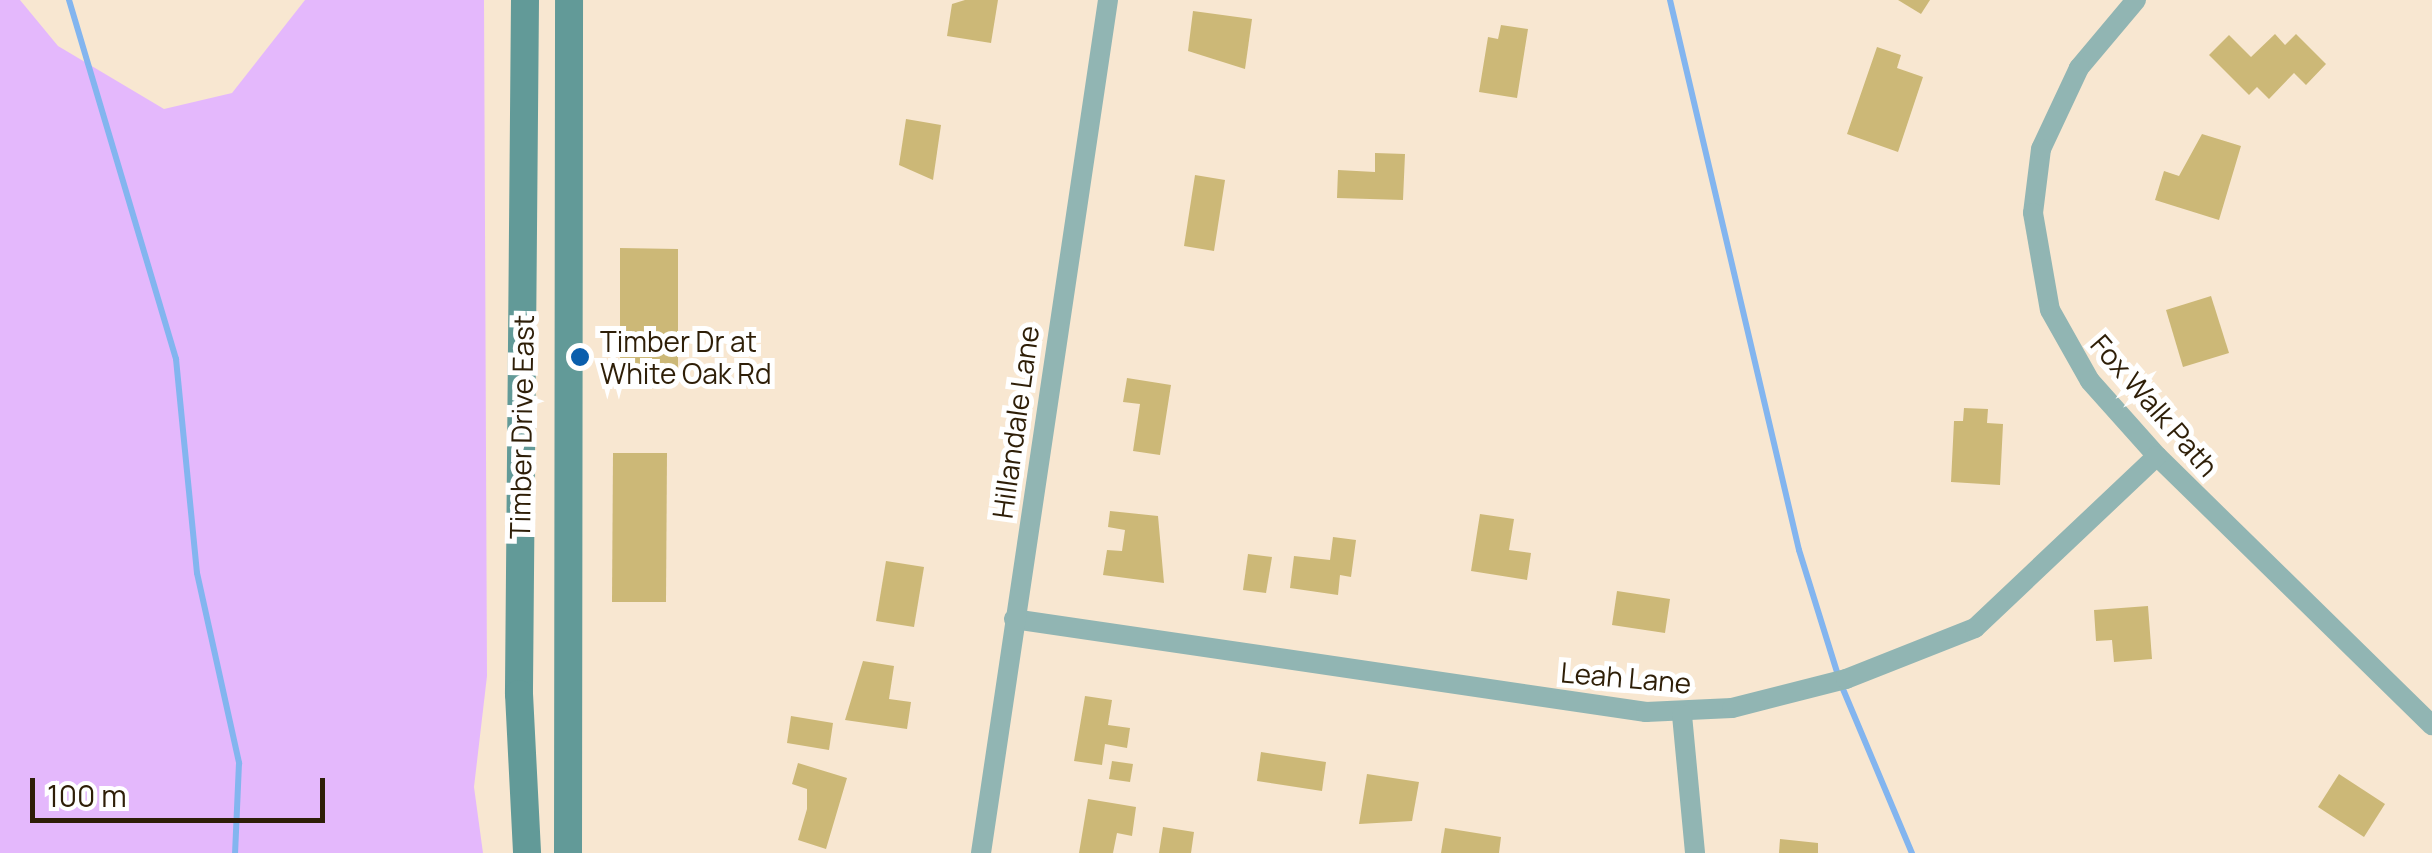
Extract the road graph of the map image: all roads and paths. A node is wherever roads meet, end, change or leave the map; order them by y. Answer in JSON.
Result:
{"nodes":[{"id":1,"x":525,"y":0,"type":"edge"},
{"id":2,"x":569,"y":0,"type":"edge"},
{"id":3,"x":1108,"y":0,"type":"edge"},
{"id":4,"x":2136,"y":0,"type":"edge"},
{"id":5,"x":2158,"y":456,"type":"junction"},
{"id":6,"x":1014,"y":619,"type":"junction"},
{"id":7,"x":1682,"y":715,"type":"junction"},
{"id":8,"x":2432,"y":725,"type":"edge"},
{"id":9,"x":526,"y":853,"type":"edge"},
{"id":10,"x":568,"y":853,"type":"edge"},
{"id":11,"x":981,"y":853,"type":"edge"},
{"id":12,"x":1695,"y":853,"type":"edge"}],
"edges":[{"from":1,"to":9,"type":"main road","name":"Timber Drive East"},
{"from":2,"to":10,"type":"main road","name":"Timber Drive East"},
{"from":3,"to":6,"type":"street","name":"Hillandale Lane"},
{"from":4,"to":5,"type":"street","name":"Fox Walk Path"},
{"from":5,"to":7,"type":"street","name":"Leah Lane"},
{"from":5,"to":8,"type":"street","name":"Fox Walk Path"},
{"from":6,"to":7,"type":"street","name":"Leah Lane"},
{"from":6,"to":11,"type":"street","name":"Hillandale Lane"},
{"from":7,"to":12,"type":"street"}]}
